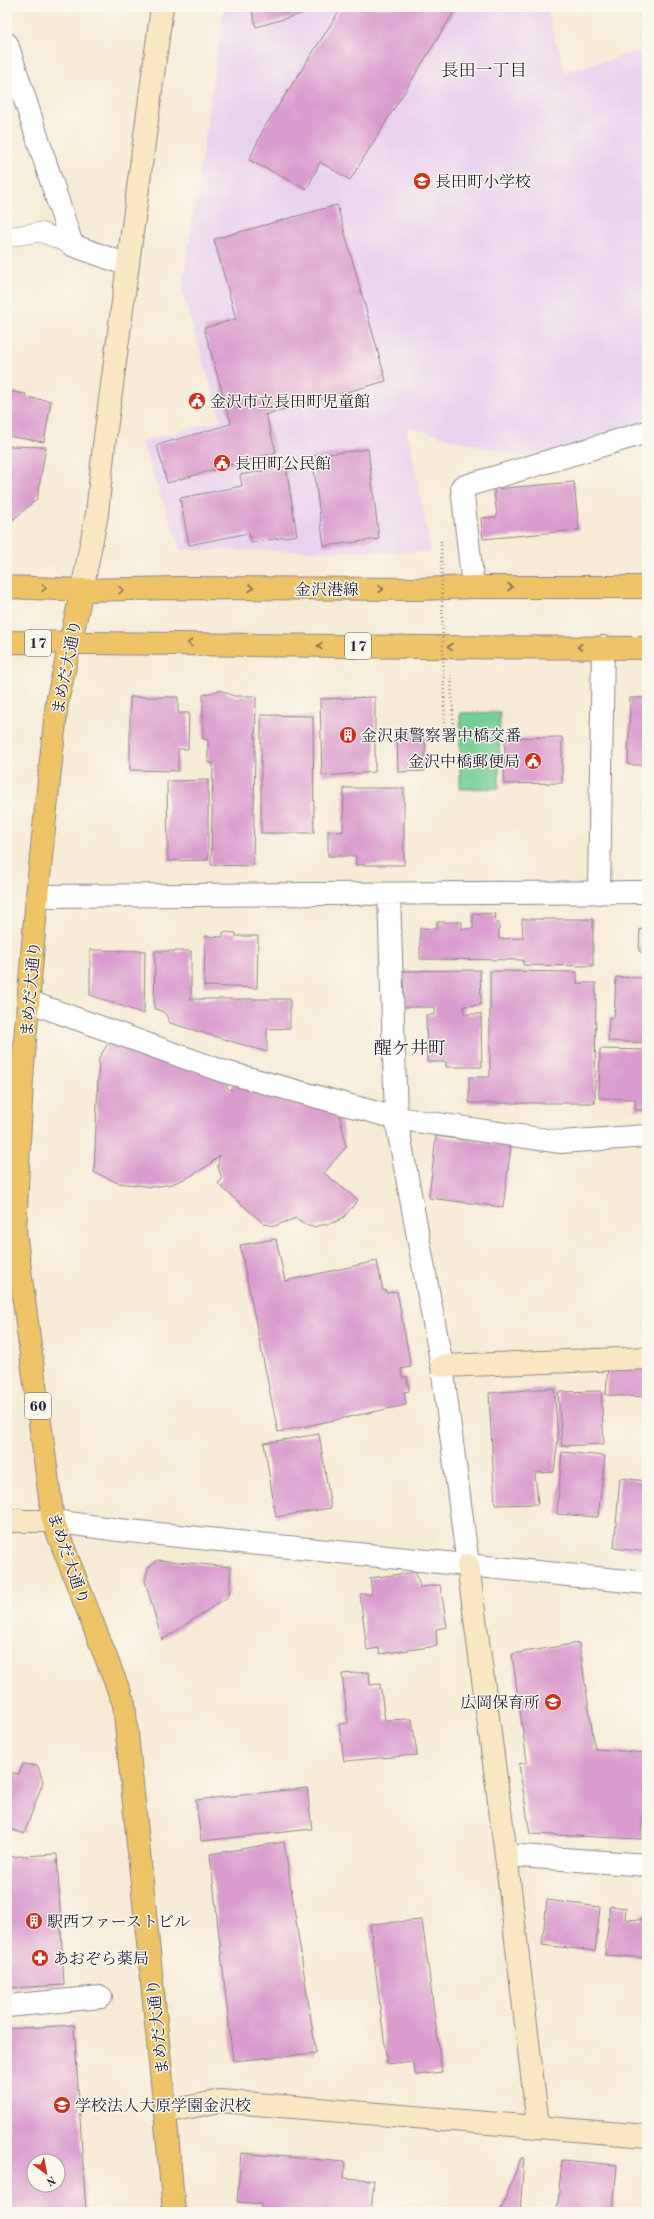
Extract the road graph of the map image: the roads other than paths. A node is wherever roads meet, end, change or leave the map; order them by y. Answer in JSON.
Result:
{"nodes":[{"id":1,"x":162,"y":7,"type":"edge"},
{"id":2,"x":7,"y":44,"type":"edge"},
{"id":3,"x":7,"y":237,"type":"edge"},
{"id":4,"x":72,"y":245,"type":"junction"},
{"id":5,"x":128,"y":265,"type":"junction"},
{"id":6,"x":647,"y":432,"type":"edge"},
{"id":7,"x":7,"y":586,"type":"edge"},
{"id":8,"x":473,"y":587,"type":"junction"},
{"id":9,"x":647,"y":587,"type":"edge"},
{"id":10,"x":82,"y":590,"type":"junction"},
{"id":11,"x":7,"y":642,"type":"edge"},
{"id":12,"x":70,"y":644,"type":"junction"},
{"id":13,"x":603,"y":647,"type":"junction"},
{"id":14,"x":647,"y":648,"type":"edge"},
{"id":15,"x":647,"y":892,"type":"edge"},
{"id":16,"x":598,"y":893,"type":"junction"},
{"id":17,"x":389,"y":894,"type":"junction"},
{"id":18,"x":37,"y":896,"type":"junction"},
{"id":19,"x":30,"y":1002,"type":"junction"},
{"id":20,"x":15,"y":1077,"type":"edge"},
{"id":21,"x":396,"y":1118,"type":"junction"},
{"id":22,"x":647,"y":1136,"type":"edge"},
{"id":23,"x":647,"y":1358,"type":"edge"},
{"id":24,"x":442,"y":1366,"type":"junction"},
{"id":25,"x":7,"y":1521,"type":"edge"},
{"id":26,"x":53,"y":1521,"type":"junction"},
{"id":27,"x":468,"y":1565,"type":"junction"},
{"id":28,"x":647,"y":1583,"type":"edge"},
{"id":29,"x":506,"y":1855,"type":"junction"},
{"id":30,"x":647,"y":1866,"type":"edge"},
{"id":31,"x":101,"y":1997,"type":"dead end"},
{"id":32,"x":7,"y":2006,"type":"edge"},
{"id":33,"x":165,"y":2112,"type":"junction"},
{"id":34,"x":538,"y":2126,"type":"junction"},
{"id":35,"x":647,"y":2136,"type":"edge"},
{"id":36,"x":174,"y":2212,"type":"edge"}],
"edges":[{"from":1,"to":5,"type":"street"},
{"from":2,"to":4,"type":"street"},
{"from":3,"to":4,"type":"lane"},
{"from":4,"to":5,"type":"street"},
{"from":5,"to":10,"type":"street"},
{"from":6,"to":8,"type":"street"},
{"from":7,"to":10,"type":"main road","name":"金沢港線","one_way":true},
{"from":8,"to":9,"type":"main road","name":"金沢港線","one_way":true},
{"from":10,"to":8,"type":"main road","name":"金沢港線","one_way":true},
{"from":10,"to":12,"type":"main road","name":"まめだ大通り","number":"60"},
{"from":11,"to":12,"type":"main road","number":"17"},
{"from":13,"to":12,"type":"main road","number":"17","one_way":true},
{"from":12,"to":18,"type":"main road","name":"まめだ大通り","number":"60"},
{"from":13,"to":14,"type":"main road","number":"17"},
{"from":13,"to":16,"type":"street"},
{"from":15,"to":16,"type":"street"},
{"from":16,"to":17,"type":"street"},
{"from":17,"to":18,"type":"street"},
{"from":17,"to":21,"type":"street"},
{"from":18,"to":19,"type":"main road","name":"まめだ大通り","number":"60"},
{"from":19,"to":20,"type":"main road","name":"まめだ大通り","number":"60"},
{"from":19,"to":21,"type":"street"},
{"from":20,"to":26,"type":"main road","name":"まめだ大通り","number":"60"},
{"from":21,"to":22,"type":"street"},
{"from":21,"to":24,"type":"street"},
{"from":23,"to":24,"type":"street"},
{"from":24,"to":27,"type":"street"},
{"from":25,"to":26,"type":"street"},
{"from":26,"to":27,"type":"street"},
{"from":26,"to":33,"type":"main road","name":"まめだ大通り","number":"60"},
{"from":27,"to":28,"type":"street"},
{"from":27,"to":29,"type":"street"},
{"from":29,"to":30,"type":"street"},
{"from":29,"to":34,"type":"street"},
{"from":31,"to":32,"type":"street"},
{"from":33,"to":34,"type":"street"},
{"from":33,"to":36,"type":"main road","name":"まめだ大通り","number":"60"},
{"from":34,"to":35,"type":"street"}]}
